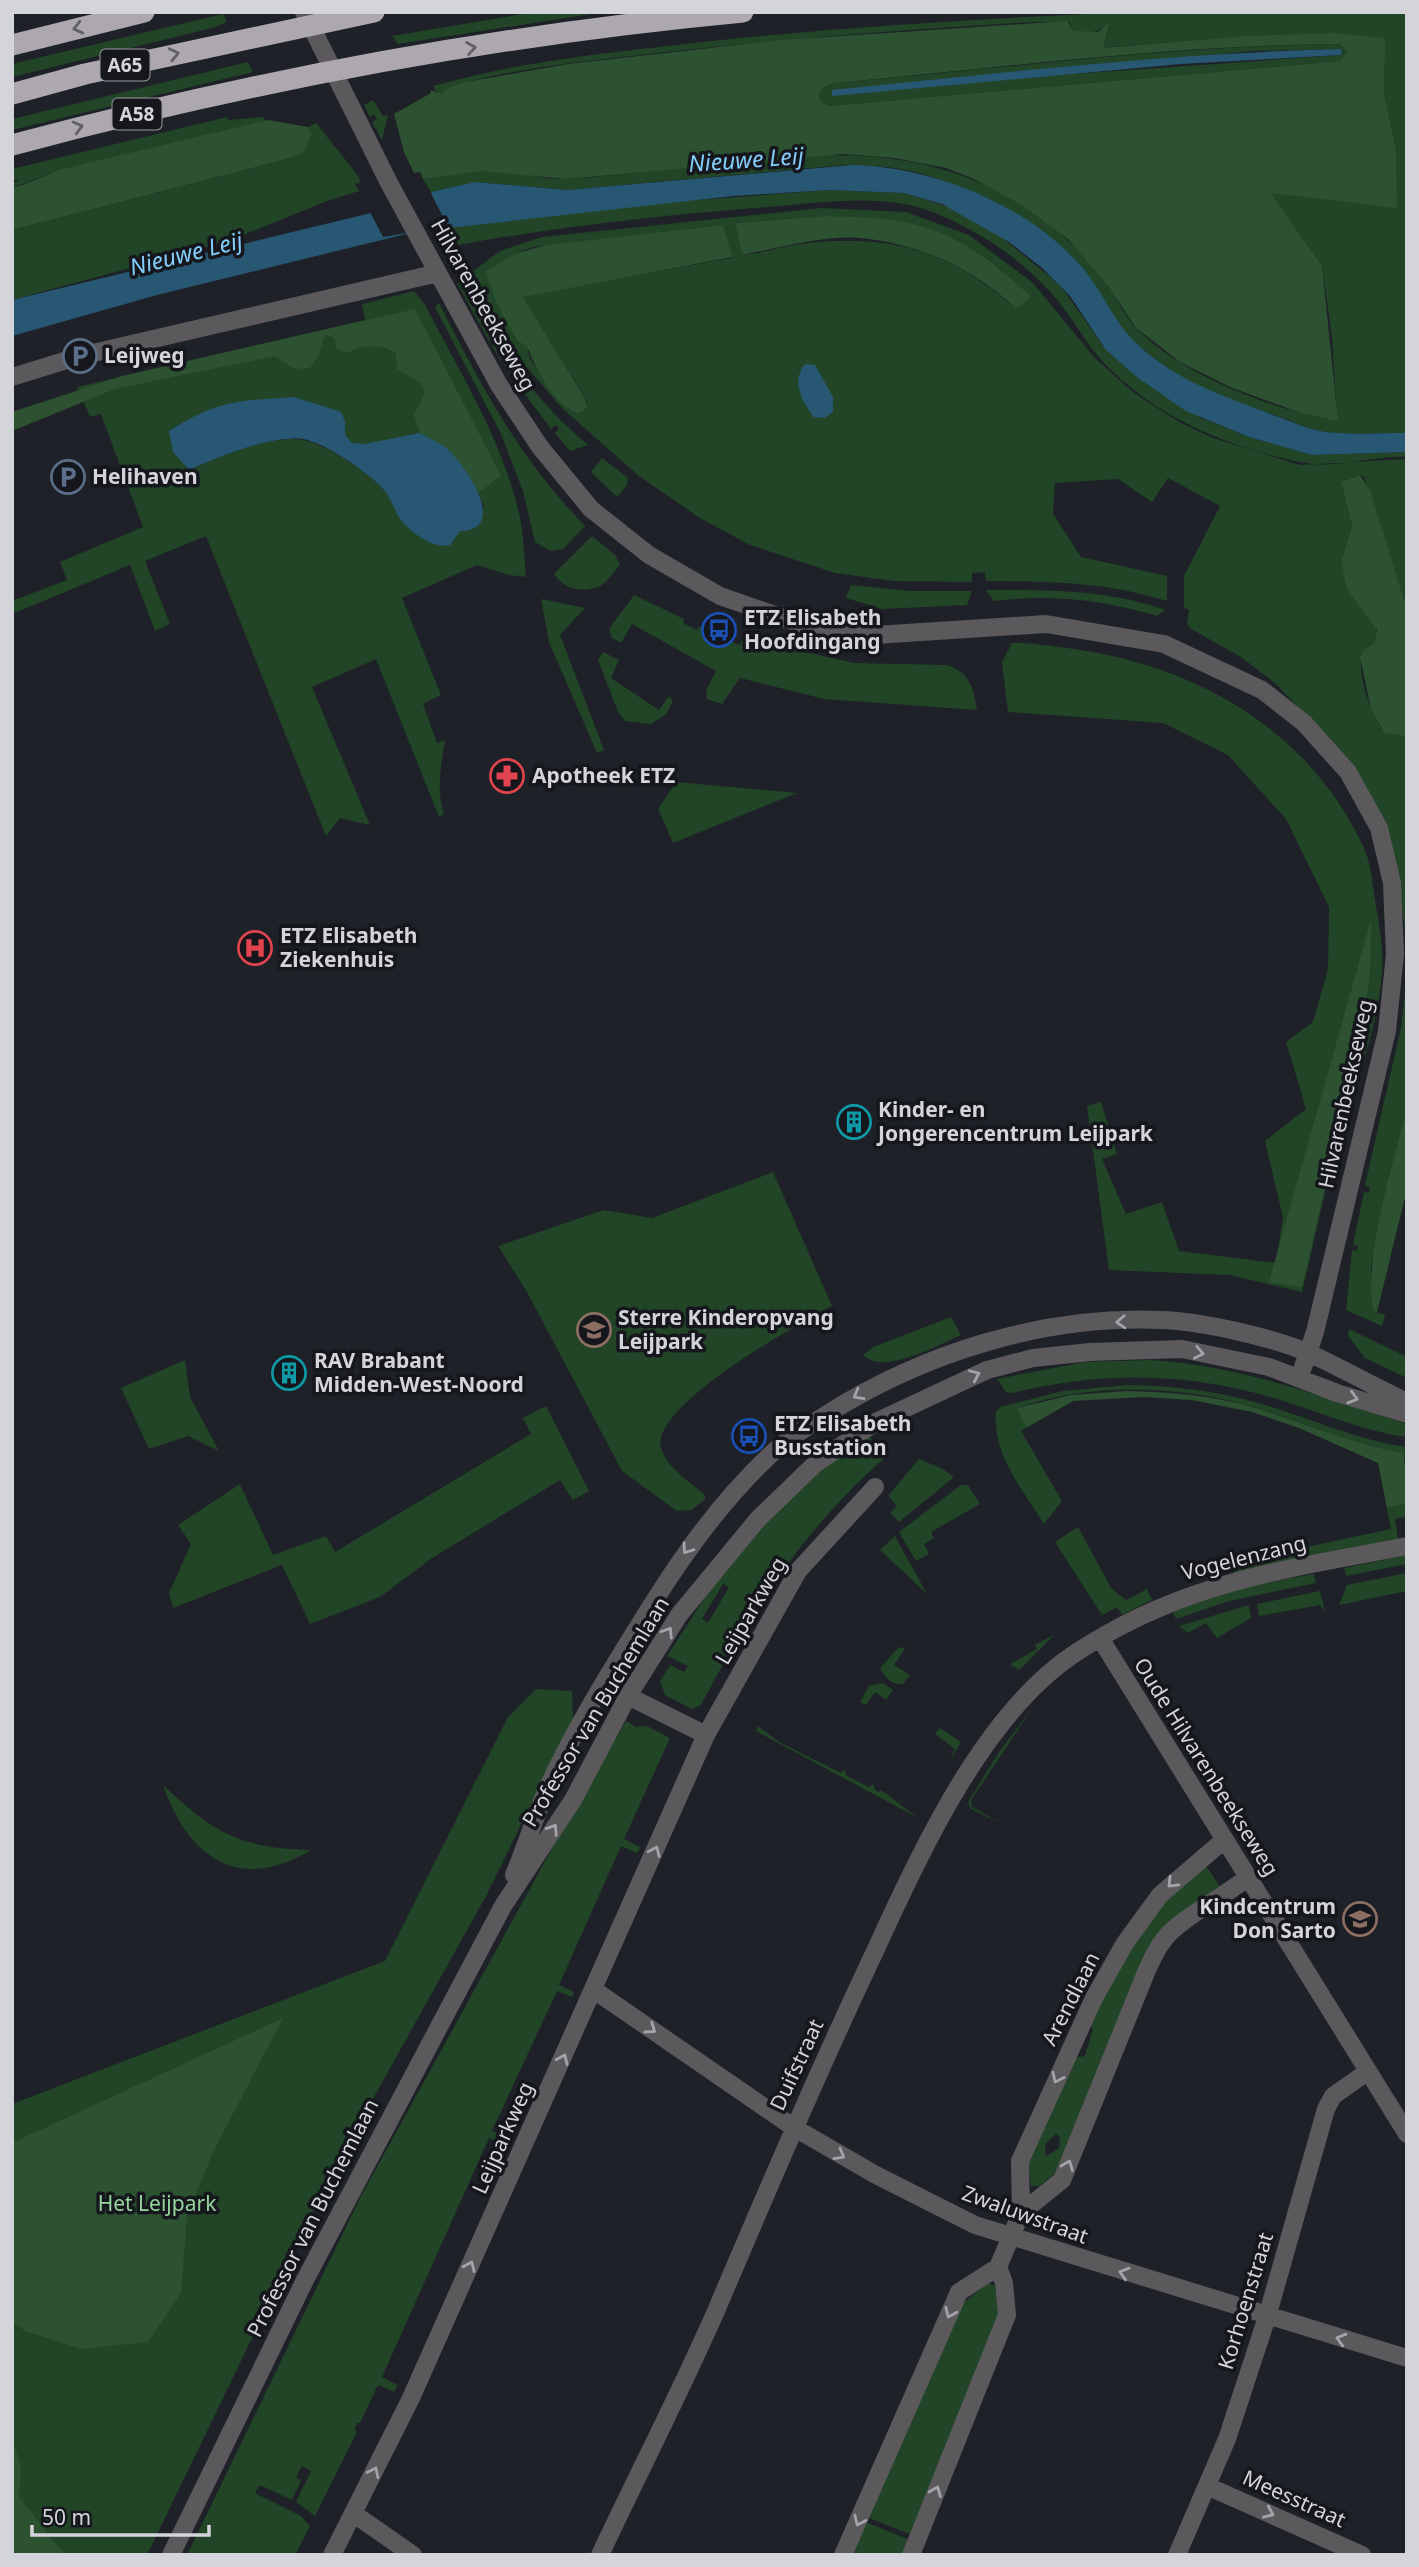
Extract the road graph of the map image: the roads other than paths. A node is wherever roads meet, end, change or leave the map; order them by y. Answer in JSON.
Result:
{"nodes":[{"id":1,"x":144,"y":12,"type":"edge"},
{"id":2,"x":304,"y":12,"type":"edge"},
{"id":3,"x":374,"y":12,"type":"edge"},
{"id":4,"x":743,"y":12,"type":"edge"},
{"id":5,"x":12,"y":45,"type":"edge"},
{"id":6,"x":12,"y":94,"type":"edge"},
{"id":7,"x":12,"y":145,"type":"edge"},
{"id":8,"x":438,"y":273,"type":"junction"},
{"id":9,"x":12,"y":377,"type":"edge"},
{"id":10,"x":1308,"y":1353,"type":"junction"},
{"id":11,"x":1300,"y":1376,"type":"junction"},
{"id":12,"x":1407,"y":1402,"type":"edge"},
{"id":13,"x":1407,"y":1414,"type":"edge"},
{"id":14,"x":875,"y":1487,"type":"dead end"},
{"id":15,"x":1407,"y":1546,"type":"edge"},
{"id":16,"x":1100,"y":1639,"type":"junction"},
{"id":17,"x":628,"y":1696,"type":"junction"},
{"id":18,"x":706,"y":1735,"type":"junction"},
{"id":19,"x":1224,"y":1840,"type":"junction"},
{"id":20,"x":1247,"y":1878,"type":"junction"},
{"id":21,"x":503,"y":1906,"type":"junction"},
{"id":22,"x":594,"y":1990,"type":"junction"},
{"id":23,"x":1367,"y":2072,"type":"junction"},
{"id":24,"x":793,"y":2127,"type":"junction"},
{"id":25,"x":1407,"y":2134,"type":"edge"},
{"id":26,"x":1021,"y":2213,"type":"junction"},
{"id":27,"x":1011,"y":2238,"type":"junction"},
{"id":28,"x":998,"y":2267,"type":"junction"},
{"id":29,"x":1267,"y":2317,"type":"junction"},
{"id":30,"x":1407,"y":2358,"type":"edge"},
{"id":31,"x":1207,"y":2486,"type":"junction"},
{"id":32,"x":354,"y":2514,"type":"junction"},
{"id":33,"x":171,"y":2555,"type":"edge"},
{"id":34,"x":332,"y":2555,"type":"edge"},
{"id":35,"x":413,"y":2555,"type":"edge"},
{"id":36,"x":600,"y":2555,"type":"edge"},
{"id":37,"x":843,"y":2555,"type":"edge"},
{"id":38,"x":911,"y":2555,"type":"edge"},
{"id":39,"x":1177,"y":2555,"type":"edge"},
{"id":40,"x":1362,"y":2555,"type":"edge"}],
"edges":[{"from":1,"to":5,"type":"highway","number":"A65","one_way":true},
{"from":2,"to":8,"type":"street","name":"Hilvarenbeekseweg"},
{"from":6,"to":3,"type":"highway","number":"A65","one_way":true},
{"from":7,"to":4,"type":"highway","number":"A58","one_way":true},
{"from":8,"to":9,"type":"street"},
{"from":8,"to":10,"type":"street","name":"Hilvarenbeekseweg"},
{"from":10,"to":11,"type":"street"},
{"from":10,"to":12,"type":"street","name":"Professor van Buchemlaan"},
{"from":10,"to":21,"type":"street","name":"Professor van Buchemlaan","one_way":true},
{"from":11,"to":13,"type":"street","name":"Professor van Buchemlaan","one_way":true},
{"from":17,"to":11,"type":"street","name":"Professor van Buchemlaan","one_way":true},
{"from":14,"to":18,"type":"street","name":"Leijparkweg"},
{"from":15,"to":16,"type":"street","name":"Vogelenzang"},
{"from":16,"to":19,"type":"street","name":"Oude Hilvarenbeekseweg"},
{"from":16,"to":24,"type":"street","name":"Duifstraat"},
{"from":17,"to":18,"type":"street"},
{"from":21,"to":17,"type":"street","name":"Professor van Buchemlaan","one_way":true},
{"from":22,"to":18,"type":"street","name":"Leijparkweg","one_way":true},
{"from":19,"to":20,"type":"street","name":"Oude Hilvarenbeekseweg"},
{"from":19,"to":26,"type":"street","name":"Arendlaan","one_way":true},
{"from":20,"to":23,"type":"street","name":"Oude Hilvarenbeekseweg"},
{"from":26,"to":20,"type":"street","name":"Arendlaan","one_way":true},
{"from":21,"to":33,"type":"street","name":"Professor van Buchemlaan"},
{"from":22,"to":24,"type":"street","name":"Zwaluwstraat","one_way":true},
{"from":32,"to":22,"type":"street","name":"Leijparkweg","one_way":true},
{"from":23,"to":25,"type":"street","name":"Oude Hilvarenbeekseweg"},
{"from":23,"to":29,"type":"street","name":"Korhoenstraat"},
{"from":24,"to":27,"type":"street","name":"Zwaluwstraat","one_way":true},
{"from":24,"to":36,"type":"street","name":"Duifstraat"},
{"from":26,"to":27,"type":"street","name":"Arendlaan"},
{"from":27,"to":28,"type":"street","name":"Arendlaan"},
{"from":29,"to":27,"type":"street","name":"Zwaluwstraat","one_way":true},
{"from":28,"to":37,"type":"street","one_way":true},
{"from":38,"to":28,"type":"street","one_way":true},
{"from":30,"to":29,"type":"street","name":"Zwaluwstraat","one_way":true},
{"from":29,"to":31,"type":"street","name":"Korhoenstraat"},
{"from":31,"to":39,"type":"street","name":"Korhoenstraat"},
{"from":31,"to":40,"type":"street","name":"Meesstraat","one_way":true},
{"from":32,"to":34,"type":"street","name":"Leijparkweg"},
{"from":32,"to":35,"type":"street"}]}
